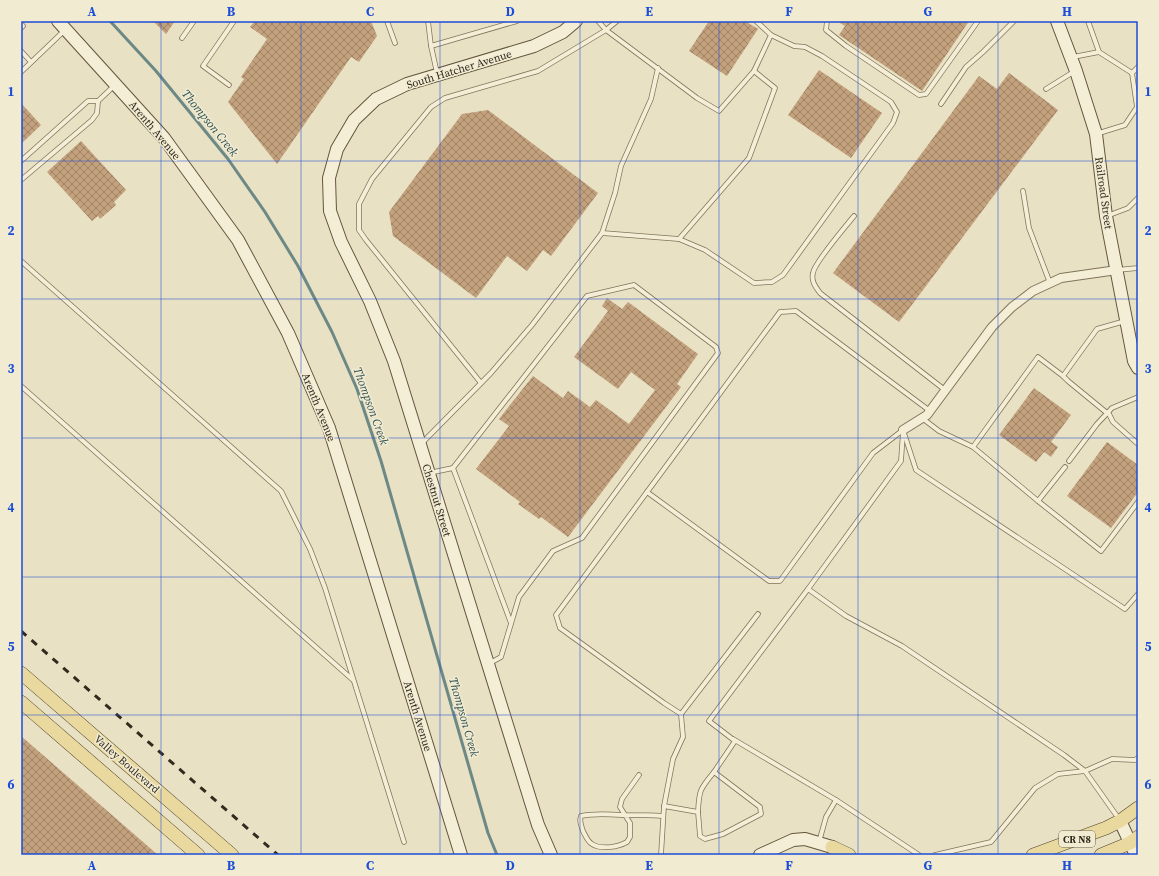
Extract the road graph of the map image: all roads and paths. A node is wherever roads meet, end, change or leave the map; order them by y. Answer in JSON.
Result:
{"nodes":[{"id":1,"x":194,"y":21,"type":"edge"},
{"id":2,"x":234,"y":21,"type":"edge"},
{"id":3,"x":387,"y":21,"type":"edge"},
{"id":4,"x":428,"y":21,"type":"edge"},
{"id":5,"x":517,"y":21,"type":"edge"},
{"id":6,"x":598,"y":21,"type":"edge"},
{"id":7,"x":617,"y":21,"type":"edge"},
{"id":8,"x":827,"y":21,"type":"edge"},
{"id":9,"x":978,"y":21,"type":"edge"},
{"id":10,"x":1014,"y":21,"type":"edge"},
{"id":11,"x":1058,"y":21,"type":"edge"},
{"id":12,"x":1088,"y":21,"type":"edge"},
{"id":13,"x":758,"y":22,"type":"edge"},
{"id":14,"x":569,"y":23,"type":"edge"},
{"id":15,"x":21,"y":24,"type":"edge"},
{"id":16,"x":62,"y":25,"type":"edge"},
{"id":17,"x":21,"y":28,"type":"edge"},
{"id":18,"x":606,"y":30,"type":"junction"},
{"id":19,"x":771,"y":35,"type":"junction"},
{"id":20,"x":182,"y":38,"type":"dead end"},
{"id":21,"x":396,"y":43,"type":"dead end"},
{"id":22,"x":431,"y":46,"type":"junction"},
{"id":23,"x":21,"y":51,"type":"edge"},
{"id":24,"x":1099,"y":52,"type":"junction"},
{"id":25,"x":1071,"y":58,"type":"junction"},
{"id":26,"x":31,"y":62,"type":"junction"},
{"id":27,"x":1138,"y":66,"type":"edge"},
{"id":28,"x":658,"y":68,"type":"junction"},
{"id":29,"x":754,"y":71,"type":"junction"},
{"id":30,"x":1076,"y":71,"type":"junction"},
{"id":31,"x":21,"y":72,"type":"edge"},
{"id":32,"x":1132,"y":73,"type":"junction"},
{"id":33,"x":437,"y":75,"type":"junction"},
{"id":34,"x":116,"y":85,"type":"junction"},
{"id":35,"x":229,"y":85,"type":"dead end"},
{"id":36,"x":1046,"y":89,"type":"dead end"},
{"id":37,"x":98,"y":101,"type":"junction"},
{"id":38,"x":941,"y":104,"type":"dead end"},
{"id":39,"x":1096,"y":134,"type":"junction"},
{"id":40,"x":338,"y":148,"type":"joint"},
{"id":41,"x":21,"y":161,"type":"edge"},
{"id":42,"x":21,"y":180,"type":"edge"},
{"id":43,"x":1023,"y":191,"type":"dead end"},
{"id":44,"x":1138,"y":198,"type":"edge"},
{"id":45,"x":854,"y":216,"type":"dead end"},
{"id":46,"x":1106,"y":216,"type":"junction"},
{"id":47,"x":602,"y":233,"type":"junction"},
{"id":48,"x":679,"y":238,"type":"junction"},
{"id":49,"x":21,"y":261,"type":"edge"},
{"id":50,"x":1138,"y":268,"type":"edge"},
{"id":51,"x":1117,"y":270,"type":"junction"},
{"id":52,"x":1050,"y":283,"type":"junction"},
{"id":53,"x":1126,"y":321,"type":"junction"},
{"id":54,"x":1138,"y":368,"type":"edge"},
{"id":55,"x":1063,"y":376,"type":"junction"},
{"id":56,"x":481,"y":383,"type":"junction"},
{"id":57,"x":21,"y":386,"type":"edge"},
{"id":58,"x":945,"y":390,"type":"junction"},
{"id":59,"x":1138,"y":397,"type":"edge"},
{"id":60,"x":930,"y":411,"type":"junction"},
{"id":61,"x":1107,"y":412,"type":"junction"},
{"id":62,"x":922,"y":418,"type":"junction"},
{"id":63,"x":903,"y":430,"type":"junction"},
{"id":64,"x":1138,"y":444,"type":"edge"},
{"id":65,"x":420,"y":446,"type":"junction"},
{"id":66,"x":973,"y":447,"type":"junction"},
{"id":67,"x":1069,"y":461,"type":"dead end"},
{"id":68,"x":1065,"y":467,"type":"dead end"},
{"id":69,"x":453,"y":468,"type":"junction"},
{"id":70,"x":428,"y":473,"type":"junction"},
{"id":71,"x":647,"y":492,"type":"junction"},
{"id":72,"x":1038,"y":501,"type":"junction"},
{"id":73,"x":1138,"y":502,"type":"edge"},
{"id":74,"x":808,"y":589,"type":"junction"},
{"id":75,"x":1138,"y":594,"type":"edge"},
{"id":76,"x":758,"y":614,"type":"dead end"},
{"id":77,"x":511,"y":624,"type":"junction"},
{"id":78,"x":488,"y":664,"type":"junction"},
{"id":79,"x":21,"y":673,"type":"edge"},
{"id":80,"x":354,"y":680,"type":"junction"},
{"id":81,"x":21,"y":702,"type":"edge"},
{"id":82,"x":681,"y":714,"type":"junction"},
{"id":83,"x":732,"y":738,"type":"junction"},
{"id":84,"x":1138,"y":758,"type":"edge"},
{"id":85,"x":1085,"y":771,"type":"junction"},
{"id":86,"x":714,"y":772,"type":"junction"},
{"id":87,"x":639,"y":775,"type":"dead end"},
{"id":88,"x":836,"y":800,"type":"junction"},
{"id":89,"x":664,"y":806,"type":"junction"},
{"id":90,"x":1138,"y":808,"type":"edge"},
{"id":91,"x":698,"y":812,"type":"junction"},
{"id":92,"x":624,"y":815,"type":"junction"},
{"id":93,"x":663,"y":816,"type":"junction"},
{"id":94,"x":1120,"y":821,"type":"junction"},
{"id":95,"x":1134,"y":840,"type":"edge"},
{"id":96,"x":404,"y":842,"type":"dead end"},
{"id":97,"x":819,"y":843,"type":"junction"},
{"id":98,"x":834,"y":851,"type":"edge"},
{"id":99,"x":198,"y":855,"type":"edge"},
{"id":100,"x":232,"y":855,"type":"edge"},
{"id":101,"x":461,"y":855,"type":"edge"},
{"id":102,"x":551,"y":855,"type":"edge"},
{"id":103,"x":661,"y":855,"type":"edge"},
{"id":104,"x":760,"y":855,"type":"edge"},
{"id":105,"x":849,"y":855,"type":"edge"},
{"id":106,"x":919,"y":855,"type":"edge"},
{"id":107,"x":935,"y":855,"type":"edge"},
{"id":108,"x":1032,"y":855,"type":"edge"},
{"id":109,"x":1101,"y":855,"type":"edge"},
{"id":110,"x":1136,"y":855,"type":"edge"}],
"edges":[{"from":1,"to":20,"type":"lane"},
{"from":2,"to":35,"type":"lane"},
{"from":3,"to":21,"type":"lane"},
{"from":4,"to":22,"type":"lane"},
{"from":5,"to":22,"type":"lane"},
{"from":6,"to":18,"type":"lane"},
{"from":7,"to":18,"type":"lane"},
{"from":8,"to":9,"type":"lane"},
{"from":10,"to":38,"type":"lane"},
{"from":11,"to":25,"type":"street","name":"Railroad Street"},
{"from":12,"to":24,"type":"lane"},
{"from":13,"to":19,"type":"lane"},
{"from":14,"to":33,"type":"street","name":"South Hatcher Avenue"},
{"from":15,"to":17,"type":"lane"},
{"from":16,"to":26,"type":"lane"},
{"from":16,"to":34,"type":"street","name":"Arenth Avenue"},
{"from":18,"to":28,"type":"lane"},
{"from":18,"to":56,"type":"lane"},
{"from":19,"to":29,"type":"lane"},
{"from":19,"to":48,"type":"lane"},
{"from":22,"to":33,"type":"lane"},
{"from":23,"to":26,"type":"lane"},
{"from":24,"to":25,"type":"lane"},
{"from":24,"to":32,"type":"lane"},
{"from":25,"to":30,"type":"street","name":"Railroad Street"},
{"from":26,"to":31,"type":"lane"},
{"from":27,"to":32,"type":"lane"},
{"from":28,"to":29,"type":"lane"},
{"from":28,"to":47,"type":"lane"},
{"from":29,"to":48,"type":"lane"},
{"from":30,"to":36,"type":"lane"},
{"from":30,"to":39,"type":"street","name":"Railroad Street"},
{"from":32,"to":39,"type":"lane"},
{"from":33,"to":40,"type":"street","name":"South Hatcher Avenue"},
{"from":34,"to":37,"type":"lane"},
{"from":34,"to":101,"type":"street","name":"Arenth Avenue"},
{"from":37,"to":41,"type":"lane"},
{"from":37,"to":42,"type":"lane"},
{"from":39,"to":46,"type":"street","name":"Railroad Street"},
{"from":40,"to":65,"type":"street","name":"Chestnut Street"},
{"from":43,"to":52,"type":"lane"},
{"from":44,"to":46,"type":"lane"},
{"from":45,"to":58,"type":"lane"},
{"from":46,"to":51,"type":"street","name":"Railroad Street"},
{"from":47,"to":48,"type":"lane"},
{"from":47,"to":56,"type":"lane"},
{"from":49,"to":80,"type":"lane"},
{"from":50,"to":51,"type":"lane"},
{"from":51,"to":52,"type":"street"},
{"from":51,"to":53,"type":"street","name":"Railroad Street"},
{"from":52,"to":58,"type":"street"},
{"from":53,"to":54,"type":"street","name":"Railroad Street"},
{"from":53,"to":55,"type":"lane"},
{"from":55,"to":61,"type":"lane"},
{"from":55,"to":66,"type":"lane"},
{"from":56,"to":65,"type":"lane"},
{"from":57,"to":80,"type":"lane"},
{"from":58,"to":60,"type":"street"},
{"from":59,"to":61,"type":"lane"},
{"from":60,"to":62,"type":"street"},
{"from":60,"to":71,"type":"lane"},
{"from":61,"to":64,"type":"lane"},
{"from":61,"to":67,"type":"lane"},
{"from":62,"to":63,"type":"street"},
{"from":62,"to":66,"type":"lane"},
{"from":63,"to":71,"type":"lane"},
{"from":63,"to":74,"type":"lane"},
{"from":63,"to":75,"type":"lane"},
{"from":65,"to":70,"type":"street","name":"Chestnut Street"},
{"from":66,"to":72,"type":"lane"},
{"from":68,"to":72,"type":"lane"},
{"from":69,"to":70,"type":"lane"},
{"from":69,"to":77,"type":"lane"},
{"from":69,"to":77,"type":"lane"},
{"from":70,"to":78,"type":"street","name":"Chestnut Street"},
{"from":71,"to":82,"type":"lane"},
{"from":72,"to":73,"type":"lane"},
{"from":74,"to":83,"type":"lane"},
{"from":74,"to":85,"type":"lane"},
{"from":76,"to":82,"type":"lane"},
{"from":77,"to":78,"type":"lane"},
{"from":78,"to":102,"type":"street","name":"Chestnut Street"},
{"from":79,"to":100,"type":"main road","name":"Valley Boulevard"},
{"from":80,"to":96,"type":"lane"},
{"from":81,"to":99,"type":"main road","name":"Valley Boulevard"},
{"from":82,"to":89,"type":"lane"},
{"from":83,"to":86,"type":"lane"},
{"from":83,"to":88,"type":"lane"},
{"from":84,"to":85,"type":"lane"},
{"from":85,"to":94,"type":"lane"},
{"from":85,"to":107,"type":"lane"},
{"from":86,"to":91,"type":"lane"},
{"from":86,"to":91,"type":"lane"},
{"from":87,"to":92,"type":"lane"},
{"from":88,"to":97,"type":"lane"},
{"from":88,"to":106,"type":"lane"},
{"from":89,"to":91,"type":"lane"},
{"from":89,"to":93,"type":"lane"},
{"from":90,"to":94,"type":"main road","number":"CR N8"},
{"from":92,"to":92,"type":"lane"},
{"from":92,"to":93,"type":"lane"},
{"from":93,"to":103,"type":"lane"},
{"from":94,"to":95,"type":"street"},
{"from":94,"to":108,"type":"main road","number":"CR N8"},
{"from":95,"to":109,"type":"main road","number":"CR N8"},
{"from":95,"to":110,"type":"street"},
{"from":97,"to":98,"type":"street"},
{"from":97,"to":104,"type":"street"},
{"from":98,"to":105,"type":"main road"}]}
